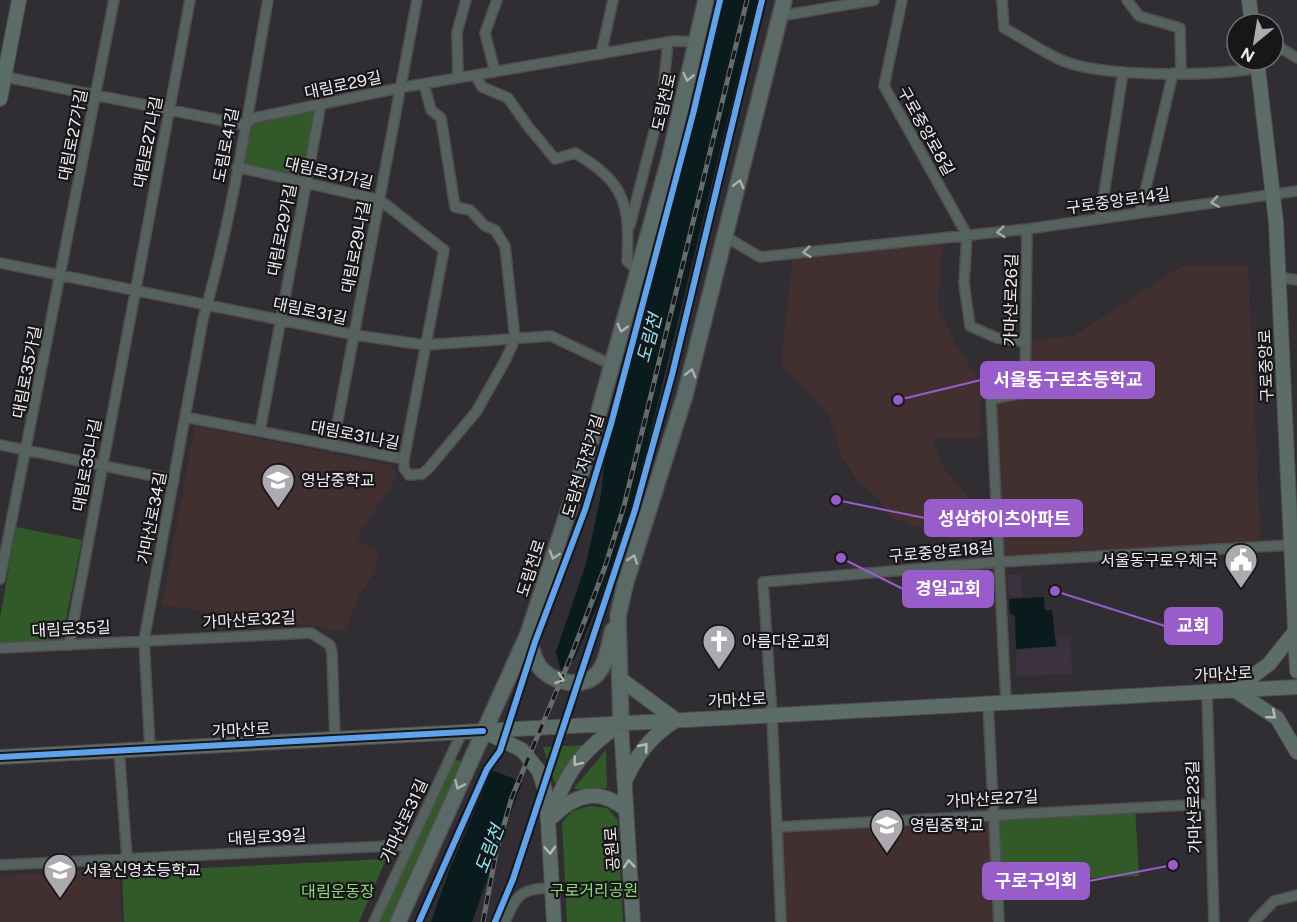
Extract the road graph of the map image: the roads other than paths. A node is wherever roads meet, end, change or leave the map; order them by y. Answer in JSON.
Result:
{"nodes":[{"id":1,"x":19,"y":0,"type":"edge"},
{"id":2,"x":114,"y":0,"type":"edge"},
{"id":3,"x":190,"y":0,"type":"edge"},
{"id":4,"x":268,"y":0,"type":"edge"},
{"id":5,"x":417,"y":0,"type":"edge"},
{"id":6,"x":466,"y":0,"type":"edge"},
{"id":7,"x":497,"y":0,"type":"edge"},
{"id":8,"x":613,"y":0,"type":"edge"},
{"id":9,"x":706,"y":0,"type":"edge"},
{"id":10,"x":784,"y":0,"type":"edge"},
{"id":11,"x":874,"y":0,"type":"edge"},
{"id":12,"x":902,"y":0,"type":"edge"},
{"id":13,"x":1002,"y":0,"type":"edge"},
{"id":14,"x":1127,"y":0,"type":"edge"},
{"id":15,"x":780,"y":16,"type":"junction"},
{"id":16,"x":668,"y":42,"type":"junction"},
{"id":17,"x":696,"y":42,"type":"junction"},
{"id":18,"x":602,"y":54,"type":"junction"},
{"id":19,"x":495,"y":72,"type":"junction"},
{"id":20,"x":1123,"y":72,"type":"junction"},
{"id":21,"x":1177,"y":72,"type":"junction"},
{"id":22,"x":1225,"y":72,"type":"edge"},
{"id":23,"x":1258,"y":72,"type":"edge"},
{"id":24,"x":475,"y":75,"type":"junction"},
{"id":25,"x":2,"y":76,"type":"edge"},
{"id":26,"x":458,"y":78,"type":"junction"},
{"id":27,"x":424,"y":84,"type":"junction"},
{"id":28,"x":399,"y":88,"type":"junction"},
{"id":29,"x":96,"y":96,"type":"junction"},
{"id":30,"x":0,"y":99,"type":"edge"},
{"id":31,"x":321,"y":104,"type":"junction"},
{"id":32,"x":169,"y":111,"type":"junction"},
{"id":33,"x":245,"y":124,"type":"junction"},
{"id":34,"x":237,"y":167,"type":"junction"},
{"id":35,"x":306,"y":183,"type":"junction"},
{"id":36,"x":1297,"y":191,"type":"edge"},
{"id":37,"x":1273,"y":194,"type":"junction"},
{"id":38,"x":380,"y":200,"type":"junction"},
{"id":39,"x":1140,"y":213,"type":"junction"},
{"id":40,"x":1100,"y":219,"type":"junction"},
{"id":41,"x":629,"y":227,"type":"junction"},
{"id":42,"x":1027,"y":229,"type":"junction"},
{"id":43,"x":967,"y":235,"type":"junction"},
{"id":44,"x":726,"y":237,"type":"junction"},
{"id":45,"x":0,"y":263,"type":"edge"},
{"id":46,"x":638,"y":272,"type":"junction"},
{"id":47,"x":62,"y":276,"type":"junction"},
{"id":48,"x":1279,"y":277,"type":"junction"},
{"id":49,"x":1297,"y":280,"type":"edge"},
{"id":50,"x":135,"y":291,"type":"junction"},
{"id":51,"x":209,"y":300,"type":"junction"},
{"id":52,"x":281,"y":320,"type":"junction"},
{"id":53,"x":355,"y":335,"type":"junction"},
{"id":54,"x":515,"y":339,"type":"junction"},
{"id":55,"x":1026,"y":342,"type":"junction"},
{"id":56,"x":425,"y":345,"type":"junction"},
{"id":57,"x":612,"y":365,"type":"junction"},
{"id":58,"x":185,"y":417,"type":"junction"},
{"id":59,"x":260,"y":431,"type":"junction"},
{"id":60,"x":0,"y":445,"type":"edge"},
{"id":61,"x":333,"y":446,"type":"junction"},
{"id":62,"x":27,"y":451,"type":"junction"},
{"id":63,"x":404,"y":459,"type":"junction"},
{"id":64,"x":103,"y":466,"type":"junction"},
{"id":65,"x":1292,"y":468,"type":"edge"},
{"id":66,"x":174,"y":480,"type":"junction"},
{"id":67,"x":1291,"y":545,"type":"junction"},
{"id":68,"x":999,"y":562,"type":"junction"},
{"id":69,"x":0,"y":579,"type":"edge"},
{"id":70,"x":1295,"y":606,"type":"edge"},
{"id":71,"x":618,"y":616,"type":"junction"},
{"id":72,"x":1296,"y":630,"type":"edge"},
{"id":73,"x":528,"y":634,"type":"junction"},
{"id":74,"x":144,"y":640,"type":"junction"},
{"id":75,"x":69,"y":645,"type":"junction"},
{"id":76,"x":0,"y":648,"type":"edge"},
{"id":77,"x":1297,"y":671,"type":"edge"},
{"id":78,"x":619,"y":678,"type":"junction"},
{"id":79,"x":1297,"y":687,"type":"edge"},
{"id":80,"x":1234,"y":690,"type":"junction"},
{"id":81,"x":1207,"y":692,"type":"junction"},
{"id":82,"x":1006,"y":702,"type":"junction"},
{"id":83,"x":988,"y":703,"type":"junction"},
{"id":84,"x":772,"y":715,"type":"junction"},
{"id":85,"x":676,"y":720,"type":"junction"},
{"id":86,"x":621,"y":723,"type":"junction"},
{"id":87,"x":483,"y":731,"type":"junction"},
{"id":88,"x":462,"y":732,"type":"junction"},
{"id":89,"x":335,"y":739,"type":"junction"},
{"id":90,"x":150,"y":748,"type":"junction"},
{"id":91,"x":119,"y":750,"type":"junction"},
{"id":92,"x":1297,"y":752,"type":"edge"},
{"id":93,"x":0,"y":757,"type":"edge"},
{"id":94,"x":624,"y":783,"type":"junction"},
{"id":95,"x":1208,"y":804,"type":"junction"},
{"id":96,"x":626,"y":810,"type":"junction"},
{"id":97,"x":994,"y":813,"type":"junction"},
{"id":98,"x":548,"y":820,"type":"junction"},
{"id":99,"x":777,"y":826,"type":"junction"},
{"id":100,"x":409,"y":845,"type":"junction"},
{"id":101,"x":127,"y":858,"type":"junction"},
{"id":102,"x":0,"y":865,"type":"edge"},
{"id":103,"x":553,"y":888,"type":"junction"},
{"id":104,"x":1297,"y":895,"type":"edge"},
{"id":105,"x":374,"y":922,"type":"edge"},
{"id":106,"x":398,"y":922,"type":"edge"},
{"id":107,"x":505,"y":922,"type":"edge"},
{"id":108,"x":554,"y":922,"type":"edge"},
{"id":109,"x":633,"y":922,"type":"edge"},
{"id":110,"x":781,"y":922,"type":"edge"},
{"id":111,"x":999,"y":922,"type":"edge"},
{"id":112,"x":1214,"y":922,"type":"edge"},
{"id":113,"x":1254,"y":922,"type":"edge"}],
"edges":[{"from":1,"to":25,"type":"main road"},
{"from":2,"to":29,"type":"street","name":"대림로27가길"},
{"from":3,"to":32,"type":"street","name":"대림로27나길"},
{"from":4,"to":33,"type":"street","name":"도림로41길"},
{"from":5,"to":28,"type":"street","name":"대림로29나길"},
{"from":6,"to":26,"type":"street"},
{"from":7,"to":19,"type":"street"},
{"from":8,"to":18,"type":"street"},
{"from":9,"to":17,"type":"main road","name":"도림천로"},
{"from":10,"to":15,"type":"main road"},
{"from":11,"to":15,"type":"street"},
{"from":12,"to":43,"type":"street","name":"구로중앙로8길"},
{"from":13,"to":20,"type":"street"},
{"from":14,"to":21,"type":"street"},
{"from":44,"to":15,"type":"main road","one_way":true},
{"from":16,"to":17,"type":"street","name":"대림로29길"},
{"from":16,"to":18,"type":"street","name":"대림로29길"},
{"from":16,"to":41,"type":"street"},
{"from":17,"to":46,"type":"main road","name":"도림천로","one_way":true},
{"from":18,"to":19,"type":"street","name":"대림로29길"},
{"from":19,"to":24,"type":"street","name":"대림로29길"},
{"from":20,"to":21,"type":"street"},
{"from":20,"to":40,"type":"street"},
{"from":21,"to":22,"type":"street"},
{"from":21,"to":39,"type":"street"},
{"from":23,"to":37,"type":"main road","name":"구로중앙로"},
{"from":24,"to":26,"type":"street","name":"대림로29길"},
{"from":24,"to":41,"type":"street"},
{"from":25,"to":29,"type":"street","name":"대림로29길"},
{"from":25,"to":30,"type":"main road"},
{"from":26,"to":27,"type":"street","name":"대림로29길"},
{"from":27,"to":28,"type":"street","name":"대림로29길"},
{"from":27,"to":54,"type":"street"},
{"from":28,"to":31,"type":"street","name":"대림로29길"},
{"from":28,"to":38,"type":"street","name":"대림로29나길"},
{"from":29,"to":32,"type":"street","name":"대림로29길"},
{"from":29,"to":47,"type":"street","name":"대림로27가길"},
{"from":31,"to":33,"type":"street","name":"대림로29길"},
{"from":31,"to":35,"type":"street","name":"대림로29가길"},
{"from":32,"to":33,"type":"street","name":"대림로29길"},
{"from":32,"to":50,"type":"street","name":"대림로27나길"},
{"from":33,"to":34,"type":"street","name":"도림로41길"},
{"from":34,"to":35,"type":"street","name":"대림로31가길"},
{"from":34,"to":51,"type":"street","name":"도림로41길"},
{"from":35,"to":38,"type":"street","name":"대림로31가길"},
{"from":35,"to":52,"type":"street","name":"대림로29가길"},
{"from":36,"to":37,"type":"street","name":"구로중앙로14길"},
{"from":37,"to":39,"type":"street","name":"구로중앙로14길","one_way":true},
{"from":37,"to":48,"type":"main road","name":"구로중앙로"},
{"from":38,"to":53,"type":"street","name":"대림로29나길"},
{"from":38,"to":56,"type":"street","name":"대림로31가길"},
{"from":39,"to":40,"type":"street","name":"구로중앙로14길"},
{"from":40,"to":42,"type":"street","name":"구로중앙로14길"},
{"from":41,"to":46,"type":"street"},
{"from":42,"to":43,"type":"street","name":"구로중앙로14길","one_way":true},
{"from":42,"to":55,"type":"street","name":"가마산로26길"},
{"from":43,"to":44,"type":"street","name":"구로중앙로14길","one_way":true},
{"from":43,"to":55,"type":"street"},
{"from":71,"to":44,"type":"main road","one_way":true},
{"from":45,"to":47,"type":"street","name":"대림로31길"},
{"from":46,"to":57,"type":"main road","name":"도림천로","one_way":true},
{"from":47,"to":50,"type":"street","name":"대림로31길"},
{"from":47,"to":62,"type":"street","name":"대림로35가길"},
{"from":48,"to":49,"type":"street"},
{"from":48,"to":65,"type":"main road","name":"구로중앙로"},
{"from":50,"to":51,"type":"street","name":"대림로31길"},
{"from":50,"to":64,"type":"street","name":"대림로35나길"},
{"from":51,"to":52,"type":"street","name":"대림로31길"},
{"from":51,"to":58,"type":"street","name":"가마산로34길"},
{"from":52,"to":53,"type":"street","name":"대림로31길"},
{"from":52,"to":59,"type":"street","name":"대림로29가길"},
{"from":53,"to":56,"type":"street","name":"대림로31길"},
{"from":53,"to":61,"type":"street","name":"대림로29나길"},
{"from":54,"to":56,"type":"street","name":"대림로31길"},
{"from":54,"to":57,"type":"street","name":"대림로31길"},
{"from":54,"to":63,"type":"street"},
{"from":55,"to":68,"type":"street","name":"가마산로26길"},
{"from":56,"to":63,"type":"street","name":"대림로31나길"},
{"from":57,"to":73,"type":"main road","name":"도림천로","one_way":true},
{"from":58,"to":59,"type":"street","name":"대림로31나길"},
{"from":58,"to":66,"type":"street","name":"가마산로34길"},
{"from":59,"to":61,"type":"street","name":"대림로31나길"},
{"from":60,"to":62,"type":"street"},
{"from":61,"to":63,"type":"street","name":"대림로31나길"},
{"from":62,"to":64,"type":"street"},
{"from":62,"to":69,"type":"street","name":"대림로35가길"},
{"from":64,"to":66,"type":"street"},
{"from":64,"to":75,"type":"street","name":"대림로35나길"},
{"from":65,"to":67,"type":"main road","name":"구로중앙로"},
{"from":66,"to":74,"type":"street","name":"가마산로34길"},
{"from":67,"to":68,"type":"street","name":"구로중앙로18길"},
{"from":67,"to":70,"type":"main road","name":"구로중앙로"},
{"from":68,"to":82,"type":"street","name":"가마산로26길"},
{"from":68,"to":84,"type":"street","name":"구로중앙로18길"},
{"from":70,"to":72,"type":"main road","name":"구로중앙로"},
{"from":73,"to":71,"type":"main road","one_way":true},
{"from":71,"to":78,"type":"main road"},
{"from":72,"to":77,"type":"main road","name":"구로중앙로"},
{"from":72,"to":80,"type":"main road"},
{"from":73,"to":87,"type":"main road","name":"도림천로"},
{"from":74,"to":75,"type":"street","name":"대림로35길"},
{"from":74,"to":89,"type":"street","name":"가마산로32길"},
{"from":74,"to":90,"type":"street","name":"가마산로34길"},
{"from":75,"to":76,"type":"street","name":"대림로35길"},
{"from":78,"to":85,"type":"main road"},
{"from":78,"to":86,"type":"main road"},
{"from":79,"to":80,"type":"main road","name":"가마산로"},
{"from":80,"to":81,"type":"main road","name":"가마산로"},
{"from":80,"to":92,"type":"main road","one_way":true},
{"from":81,"to":82,"type":"main road","name":"가마산로"},
{"from":81,"to":95,"type":"street","name":"가마산로23길"},
{"from":82,"to":83,"type":"main road","name":"가마산로"},
{"from":83,"to":84,"type":"main road","name":"가마산로"},
{"from":83,"to":97,"type":"street"},
{"from":84,"to":85,"type":"main road","name":"가마산로"},
{"from":84,"to":99,"type":"street"},
{"from":85,"to":86,"type":"main road","name":"가마산로"},
{"from":94,"to":85,"type":"main road","one_way":true},
{"from":86,"to":87,"type":"main road","name":"가마산로"},
{"from":86,"to":94,"type":"main road","name":"공원로"},
{"from":86,"to":98,"type":"main road","one_way":true},
{"from":87,"to":88,"type":"main road","name":"가마산로"},
{"from":87,"to":98,"type":"main road"},
{"from":87,"to":106,"type":"main road","name":"도림천로","one_way":true},
{"from":88,"to":89,"type":"main road","name":"가마산로"},
{"from":88,"to":100,"type":"street","name":"가마산로31길"},
{"from":89,"to":90,"type":"main road","name":"가마산로"},
{"from":90,"to":91,"type":"main road","name":"가마산로"},
{"from":91,"to":93,"type":"main road","name":"가마산로"},
{"from":91,"to":101,"type":"street"},
{"from":94,"to":96,"type":"main road","name":"공원로"},
{"from":95,"to":97,"type":"street","name":"가마산로27길"},
{"from":95,"to":112,"type":"street","name":"가마산로23길"},
{"from":96,"to":98,"type":"main road","name":"공원로"},
{"from":109,"to":96,"type":"main road","name":"공원로","one_way":true},
{"from":97,"to":99,"type":"street","name":"가마산로27길"},
{"from":97,"to":111,"type":"street"},
{"from":98,"to":103,"type":"main road","one_way":true},
{"from":99,"to":110,"type":"street"},
{"from":100,"to":101,"type":"street","name":"대림로39길"},
{"from":100,"to":105,"type":"street","name":"가마산로31길"},
{"from":101,"to":102,"type":"street","name":"대림로39길"},
{"from":103,"to":107,"type":"street"},
{"from":103,"to":108,"type":"main road"},
{"from":104,"to":113,"type":"street"}]}
